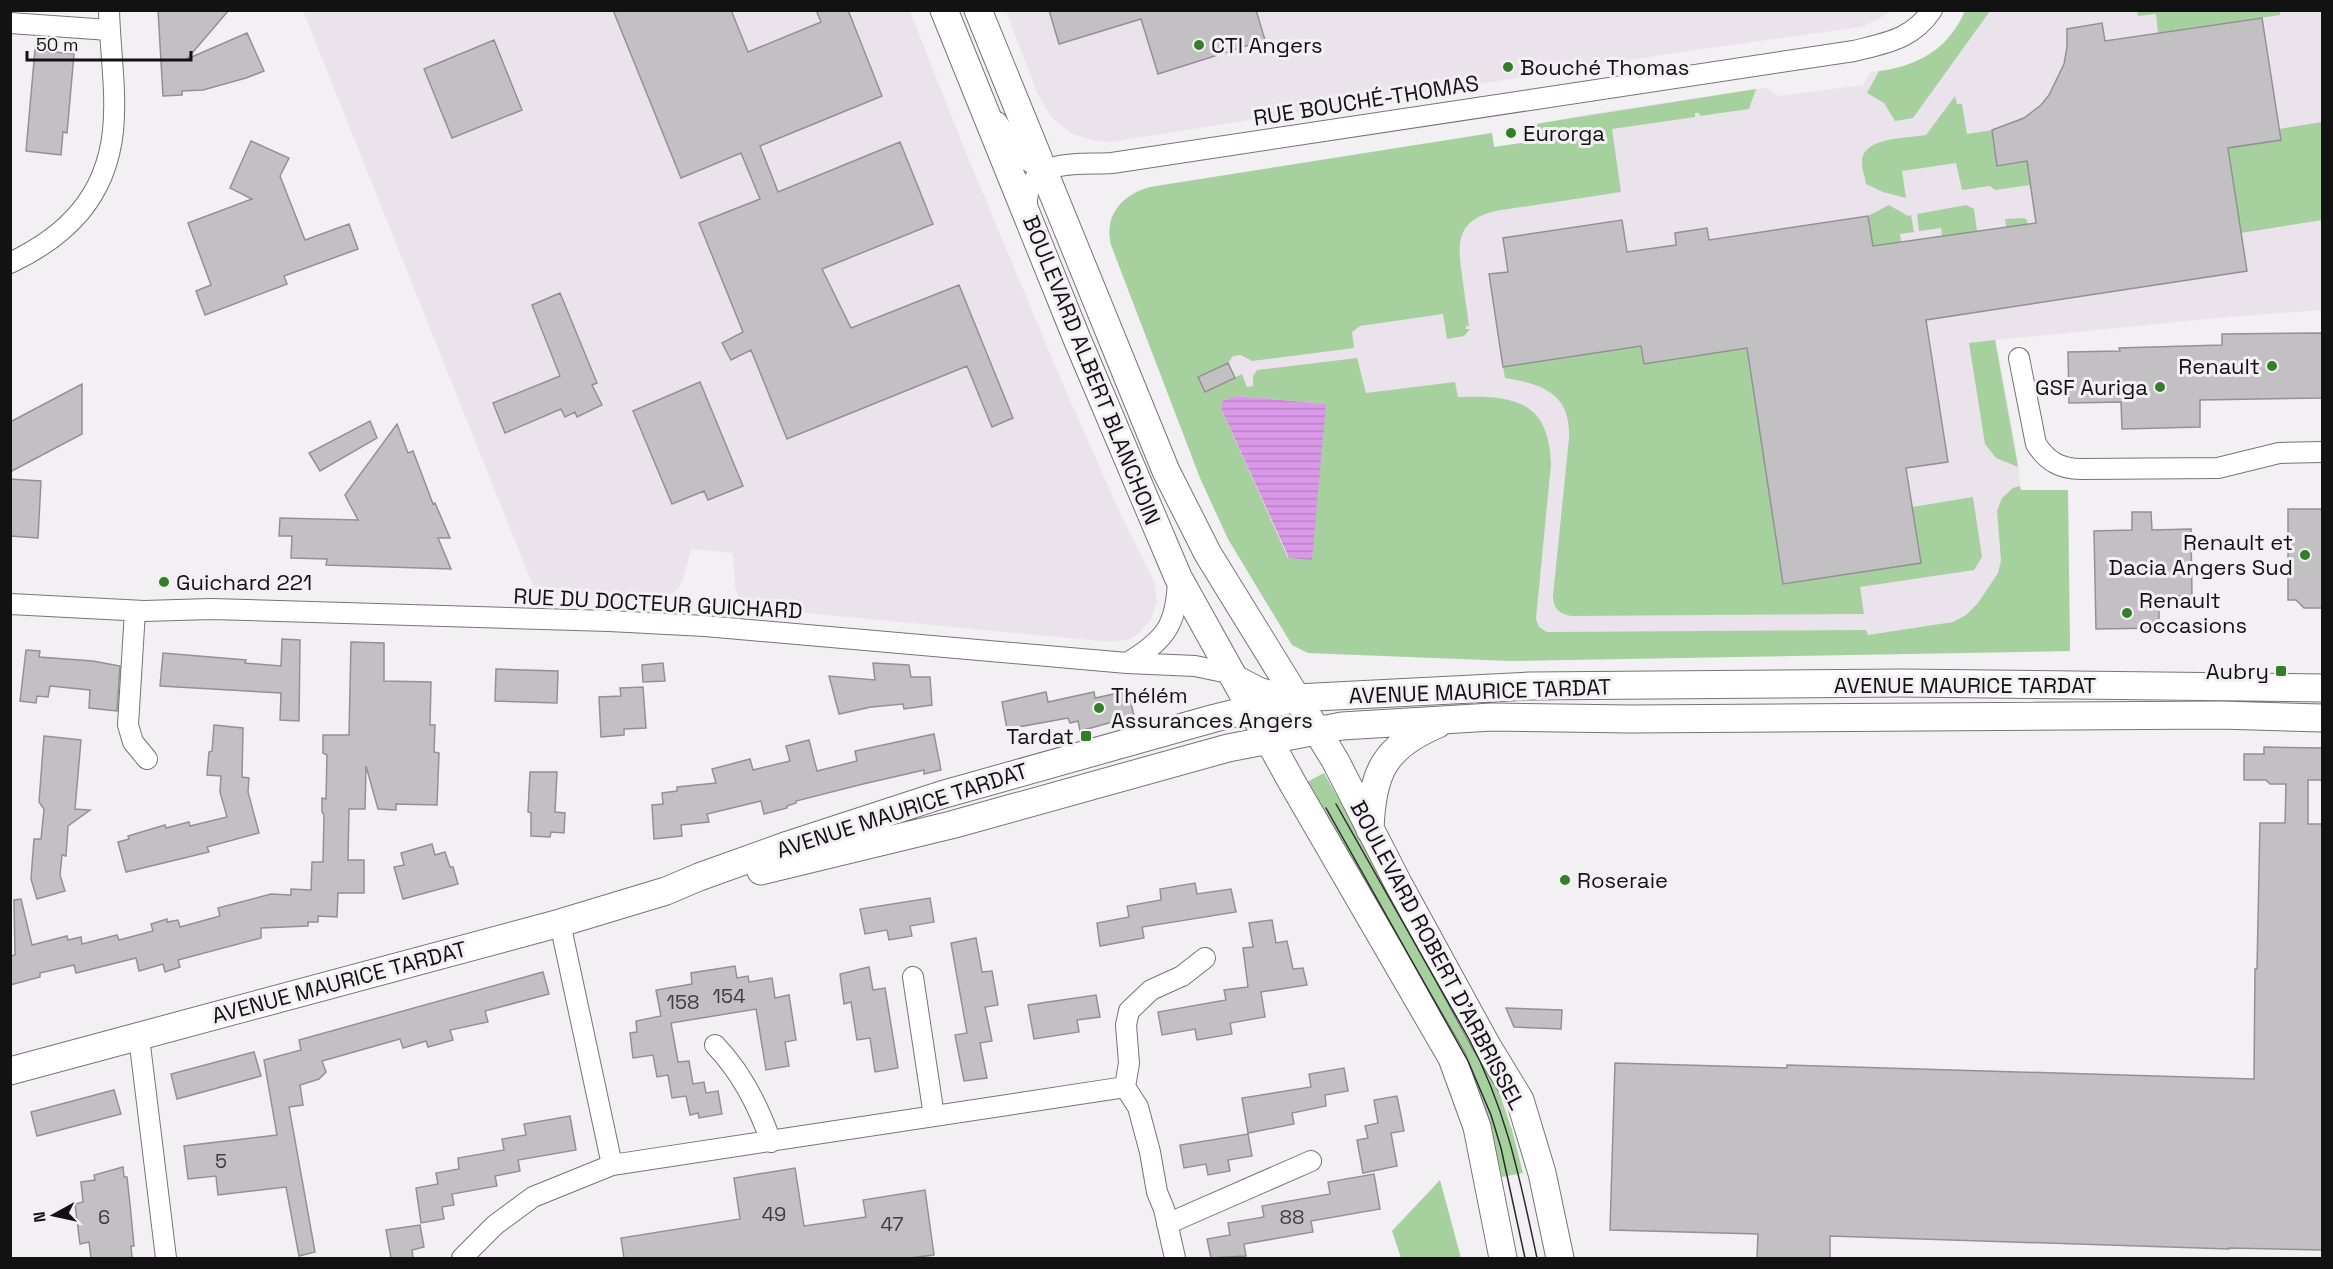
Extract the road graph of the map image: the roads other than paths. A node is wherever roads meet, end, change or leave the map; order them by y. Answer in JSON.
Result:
{"nodes":[{"id":1,"x":944,"y":10,"type":"edge"},
{"id":2,"x":978,"y":10,"type":"edge"},
{"id":3,"x":1932,"y":10,"type":"edge"},
{"id":4,"x":109,"y":20,"type":"edge"},
{"id":5,"x":10,"y":23,"type":"edge"},
{"id":6,"x":984,"y":109,"type":"junction"},
{"id":7,"x":1044,"y":171,"type":"junction"},
{"id":8,"x":1026,"y":210,"type":"junction"},
{"id":9,"x":10,"y":263,"type":"edge"},
{"id":10,"x":2019,"y":358,"type":"dead end"},
{"id":11,"x":2322,"y":452,"type":"edge"},
{"id":12,"x":1178,"y":577,"type":"junction"},
{"id":13,"x":10,"y":604,"type":"edge"},
{"id":14,"x":135,"y":611,"type":"junction"},
{"id":15,"x":1127,"y":663,"type":"junction"},
{"id":16,"x":1233,"y":674,"type":"junction"},
{"id":17,"x":2322,"y":688,"type":"edge"},
{"id":18,"x":1296,"y":698,"type":"junction"},
{"id":19,"x":2322,"y":718,"type":"edge"},
{"id":20,"x":1448,"y":720,"type":"junction"},
{"id":21,"x":1259,"y":723,"type":"junction"},
{"id":22,"x":1316,"y":731,"type":"junction"},
{"id":23,"x":147,"y":759,"type":"dead end"},
{"id":24,"x":1371,"y":830,"type":"junction"},
{"id":25,"x":666,"y":891,"type":"junction"},
{"id":26,"x":560,"y":923,"type":"junction"},
{"id":27,"x":1205,"y":958,"type":"dead end"},
{"id":28,"x":913,"y":977,"type":"dead end"},
{"id":29,"x":139,"y":1036,"type":"junction"},
{"id":30,"x":715,"y":1045,"type":"dead end"},
{"id":31,"x":10,"y":1071,"type":"edge"},
{"id":32,"x":1125,"y":1088,"type":"junction"},
{"id":33,"x":934,"y":1116,"type":"junction"},
{"id":34,"x":771,"y":1142,"type":"junction"},
{"id":35,"x":1311,"y":1161,"type":"dead end"},
{"id":36,"x":612,"y":1165,"type":"junction"},
{"id":37,"x":1167,"y":1224,"type":"junction"},
{"id":38,"x":166,"y":1258,"type":"edge"},
{"id":39,"x":462,"y":1258,"type":"edge"},
{"id":40,"x":1175,"y":1258,"type":"edge"},
{"id":41,"x":1503,"y":1258,"type":"edge"},
{"id":42,"x":1560,"y":1258,"type":"edge"}],
"edges":[{"from":1,"to":6,"type":"street","name":"BOULEVARD ALBERT BLANCHOIN"},
{"from":2,"to":7,"type":"street","name":"BOULEVARD ALBERT BLANCHOIN"},
{"from":3,"to":7,"type":"street","name":"RUE BOUCHÉ-THOMAS"},
{"from":4,"to":5,"type":"street"},
{"from":4,"to":9,"type":"street"},
{"from":6,"to":7,"type":"street"},
{"from":6,"to":8,"type":"street","name":"BOULEVARD ALBERT BLANCHOIN"},
{"from":7,"to":8,"type":"street"},
{"from":7,"to":18,"type":"street","name":"BOULEVARD ALBERT BLANCHOIN"},
{"from":8,"to":12,"type":"street","name":"BOULEVARD ALBERT BLANCHOIN"},
{"from":10,"to":11,"type":"street"},
{"from":12,"to":15,"type":"street"},
{"from":12,"to":16,"type":"street","name":"BOULEVARD ALBERT BLANCHOIN"},
{"from":13,"to":14,"type":"street","name":"RUE DU DOCTEUR GUICHARD"},
{"from":14,"to":15,"type":"street","name":"RUE DU DOCTEUR GUICHARD"},
{"from":14,"to":23,"type":"street"},
{"from":15,"to":16,"type":"street","name":"RUE DU DOCTEUR GUICHARD"},
{"from":16,"to":18,"type":"street","name":"RUE DU DOCTEUR GUICHARD"},
{"from":16,"to":21,"type":"street","name":"BOULEVARD ALBERT BLANCHOIN"},
{"from":17,"to":18,"type":"street","name":"AVENUE MAURICE TARDAT"},
{"from":18,"to":21,"type":"street","name":"AVENUE MAURICE TARDAT"},
{"from":18,"to":22,"type":"street","name":"BOULEVARD ROBERT D'ARBRISSEL"},
{"from":19,"to":20,"type":"street","name":"AVENUE MAURICE TARDAT"},
{"from":20,"to":22,"type":"street","name":"AVENUE MAURICE TARDAT"},
{"from":20,"to":24,"type":"street"},
{"from":21,"to":22,"type":"street","name":"AVENUE MAURICE TARDAT"},
{"from":21,"to":25,"type":"street","name":"AVENUE MAURICE TARDAT"},
{"from":21,"to":25,"type":"street","name":"AVENUE MAURICE TARDAT"},
{"from":21,"to":41,"type":"street","name":"BOULEVARD ROBERT D'ARBRISSEL"},
{"from":22,"to":24,"type":"street","name":"BOULEVARD ROBERT D'ARBRISSEL"},
{"from":24,"to":42,"type":"street","name":"BOULEVARD ROBERT D'ARBRISSEL"},
{"from":25,"to":26,"type":"street","name":"AVENUE MAURICE TARDAT"},
{"from":26,"to":29,"type":"street","name":"AVENUE MAURICE TARDAT"},
{"from":26,"to":36,"type":"street"},
{"from":27,"to":32,"type":"street"},
{"from":28,"to":33,"type":"street"},
{"from":29,"to":31,"type":"street","name":"AVENUE MAURICE TARDAT"},
{"from":29,"to":38,"type":"street"},
{"from":30,"to":34,"type":"street"},
{"from":32,"to":33,"type":"street"},
{"from":32,"to":37,"type":"street"},
{"from":33,"to":34,"type":"street"},
{"from":34,"to":36,"type":"street"},
{"from":35,"to":37,"type":"street"},
{"from":36,"to":39,"type":"street"},
{"from":37,"to":40,"type":"street"}]}
